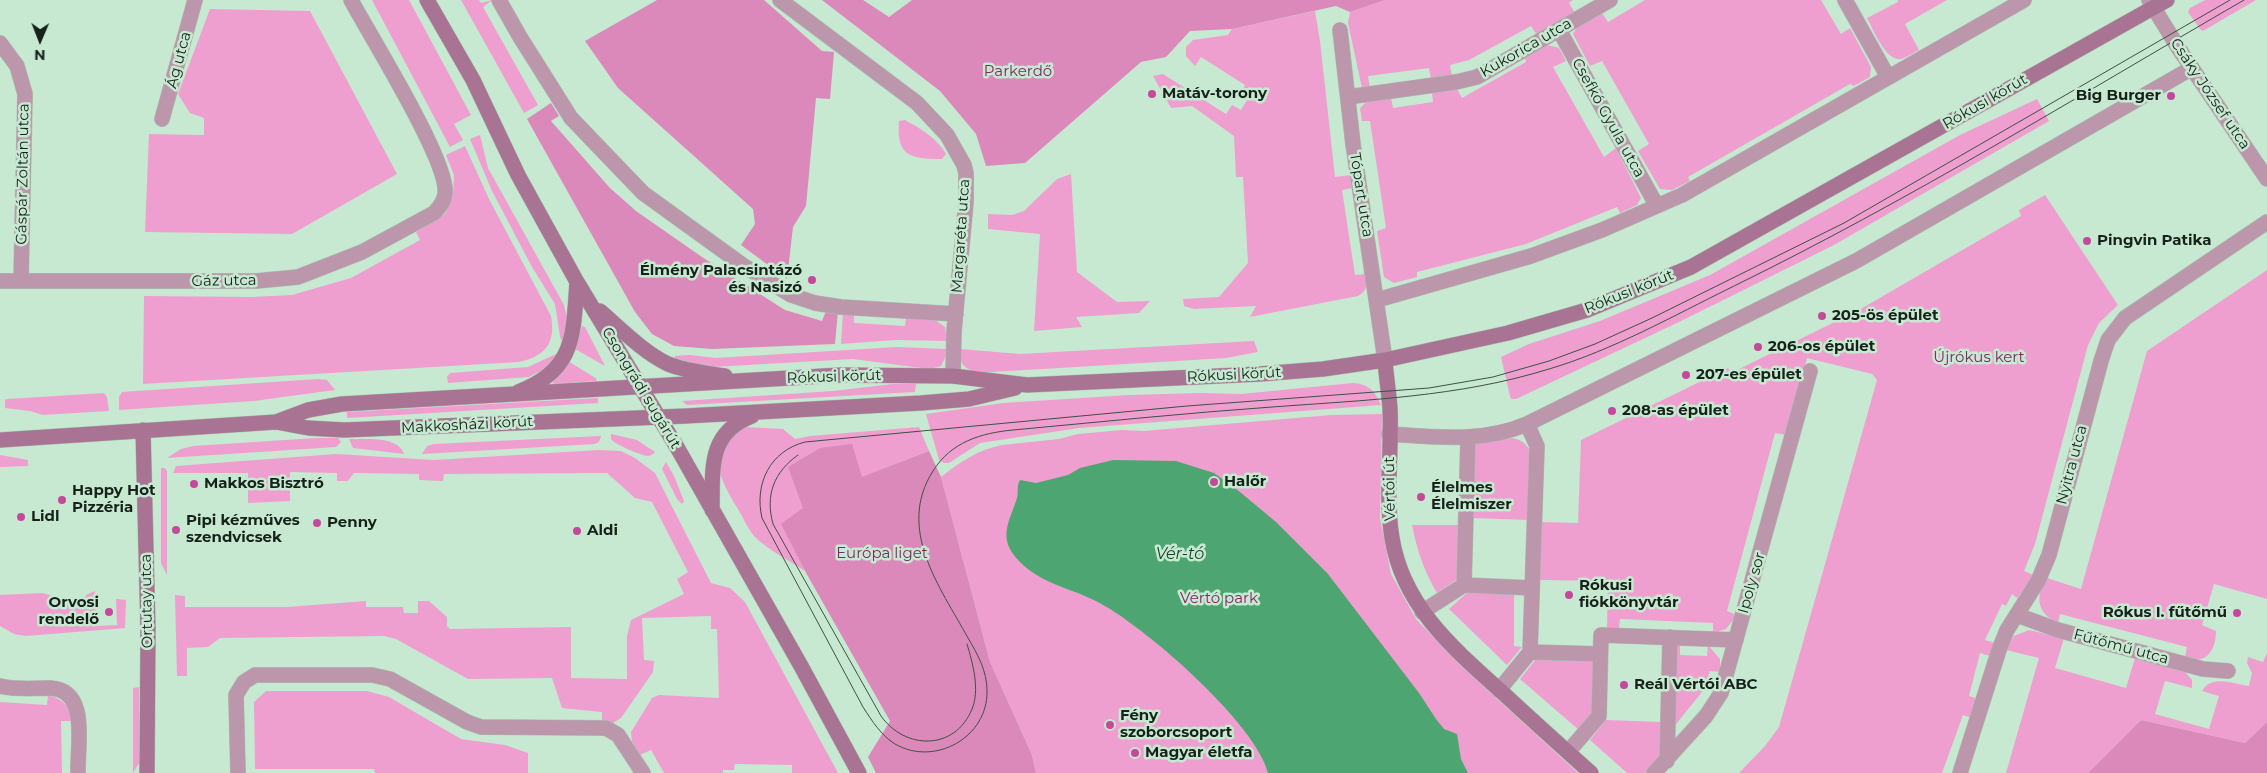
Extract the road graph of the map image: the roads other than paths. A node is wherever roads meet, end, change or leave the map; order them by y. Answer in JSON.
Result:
{"nodes":[{"id":1,"x":195,"y":0,"type":"edge"},
{"id":2,"x":351,"y":0,"type":"edge"},
{"id":3,"x":427,"y":0,"type":"edge"},
{"id":4,"x":499,"y":0,"type":"edge"},
{"id":5,"x":780,"y":0,"type":"edge"},
{"id":6,"x":1610,"y":0,"type":"edge"},
{"id":7,"x":1845,"y":0,"type":"edge"},
{"id":8,"x":2024,"y":0,"type":"edge"},
{"id":9,"x":2156,"y":2,"type":"edge"},
{"id":10,"x":1340,"y":30,"type":"dead end"},
{"id":11,"x":1559,"y":30,"type":"junction"},
{"id":12,"x":0,"y":43,"type":"edge"},
{"id":13,"x":2192,"y":68,"type":"junction"},
{"id":14,"x":1888,"y":77,"type":"junction"},
{"id":15,"x":1348,"y":96,"type":"junction"},
{"id":16,"x":162,"y":119,"type":"dead end"},
{"id":17,"x":2267,"y":179,"type":"edge"},
{"id":18,"x":1657,"y":206,"type":"junction"},
{"id":19,"x":2267,"y":222,"type":"edge"},
{"id":20,"x":0,"y":281,"type":"edge"},
{"id":21,"x":21,"y":281,"type":"junction"},
{"id":22,"x":577,"y":282,"type":"junction"},
{"id":23,"x":1376,"y":300,"type":"junction"},
{"id":24,"x":590,"y":302,"type":"junction"},
{"id":25,"x":956,"y":314,"type":"junction"},
{"id":26,"x":1385,"y":360,"type":"junction"},
{"id":27,"x":1810,"y":371,"type":"dead end"},
{"id":28,"x":953,"y":376,"type":"junction"},
{"id":29,"x":753,"y":381,"type":"junction"},
{"id":30,"x":1027,"y":385,"type":"junction"},
{"id":31,"x":640,"y":387,"type":"junction"},
{"id":32,"x":510,"y":394,"type":"junction"},
{"id":33,"x":969,"y":399,"type":"junction"},
{"id":34,"x":929,"y":403,"type":"junction"},
{"id":35,"x":765,"y":412,"type":"junction"},
{"id":36,"x":658,"y":417,"type":"junction"},
{"id":37,"x":276,"y":422,"type":"junction"},
{"id":38,"x":1527,"y":424,"type":"junction"},
{"id":39,"x":143,"y":430,"type":"junction"},
{"id":40,"x":1390,"y":434,"type":"junction"},
{"id":41,"x":1468,"y":438,"type":"junction"},
{"id":42,"x":0,"y":440,"type":"edge"},
{"id":43,"x":712,"y":512,"type":"junction"},
{"id":44,"x":1464,"y":585,"type":"junction"},
{"id":45,"x":1532,"y":588,"type":"junction"},
{"id":46,"x":1422,"y":612,"type":"junction"},
{"id":47,"x":2017,"y":615,"type":"junction"},
{"id":48,"x":1670,"y":637,"type":"junction"},
{"id":49,"x":1736,"y":640,"type":"junction"},
{"id":50,"x":1530,"y":652,"type":"junction"},
{"id":51,"x":1600,"y":654,"type":"junction"},
{"id":52,"x":2228,"y":670,"type":"dead end"},
{"id":53,"x":0,"y":686,"type":"edge"},
{"id":54,"x":1499,"y":690,"type":"junction"},
{"id":55,"x":1568,"y":752,"type":"junction"},
{"id":56,"x":1667,"y":761,"type":"junction"},
{"id":57,"x":78,"y":773,"type":"edge"},
{"id":58,"x":147,"y":773,"type":"edge"},
{"id":59,"x":238,"y":773,"type":"edge"},
{"id":60,"x":643,"y":773,"type":"edge"},
{"id":61,"x":859,"y":773,"type":"edge"},
{"id":62,"x":1591,"y":773,"type":"edge"},
{"id":63,"x":1654,"y":773,"type":"edge"},
{"id":64,"x":1960,"y":773,"type":"edge"}],
"edges":[{"from":1,"to":16,"type":"street","name":"Ág utca"},
{"from":2,"to":21,"type":"street","name":"Gáz utca"},
{"from":3,"to":22,"type":"main road","name":"Csongrádi sugárút"},
{"from":4,"to":25,"type":"street"},
{"from":5,"to":25,"type":"street","name":"Margaréta utca"},
{"from":6,"to":11,"type":"street","name":"Kukorica utca"},
{"from":7,"to":14,"type":"street"},
{"from":8,"to":14,"type":"street"},
{"from":9,"to":13,"type":"street","name":"Csáky József utca"},
{"from":9,"to":26,"type":"main road","name":"Rókusi körút"},
{"from":10,"to":15,"type":"street","name":"Tópart utca"},
{"from":11,"to":15,"type":"street","name":"Kukorica utca"},
{"from":11,"to":18,"type":"street","name":"Csefkó Gyula utca"},
{"from":12,"to":21,"type":"street","name":"Gáspár Zoltán utca"},
{"from":13,"to":17,"type":"street","name":"Csáky József utca"},
{"from":13,"to":38,"type":"street"},
{"from":14,"to":18,"type":"street"},
{"from":15,"to":23,"type":"street","name":"Tópart utca"},
{"from":18,"to":23,"type":"street"},
{"from":19,"to":47,"type":"street","name":"Nyitra utca"},
{"from":20,"to":21,"type":"street","name":"Gáz utca"},
{"from":22,"to":24,"type":"main road","name":"Csongrádi sugárút"},
{"from":22,"to":32,"type":"main road"},
{"from":23,"to":26,"type":"street","name":"Tópart utca"},
{"from":24,"to":29,"type":"main road"},
{"from":24,"to":31,"type":"main road","name":"Csongrádi sugárút"},
{"from":25,"to":28,"type":"street","name":"Margaréta utca"},
{"from":26,"to":30,"type":"main road","name":"Rókusi körút"},
{"from":26,"to":40,"type":"main road","name":"Vértói út"},
{"from":27,"to":49,"type":"street","name":"Ipoly sor"},
{"from":28,"to":29,"type":"main road","name":"Rókusi körút"},
{"from":28,"to":30,"type":"main road","name":"Rókusi körút"},
{"from":28,"to":33,"type":"main road"},
{"from":28,"to":34,"type":"main road"},
{"from":29,"to":31,"type":"main road","name":"Rókusi körút"},
{"from":30,"to":33,"type":"main road","name":"Rókusi körút"},
{"from":31,"to":32,"type":"main road","name":"Makkosházi körút"},
{"from":31,"to":36,"type":"main road","name":"Csongrádi sugárút"},
{"from":32,"to":37,"type":"main road","name":"Makkosházi körút"},
{"from":33,"to":34,"type":"main road","name":"Rókusi körút"},
{"from":34,"to":35,"type":"main road","name":"Rókusi körút"},
{"from":35,"to":36,"type":"main road","name":"Rókusi körút"},
{"from":35,"to":43,"type":"main road"},
{"from":36,"to":37,"type":"main road","name":"Makkosházi körút"},
{"from":36,"to":43,"type":"main road","name":"Csongrádi sugárút"},
{"from":37,"to":39,"type":"main road","name":"Makkosházi körút"},
{"from":38,"to":41,"type":"street"},
{"from":38,"to":45,"type":"street"},
{"from":39,"to":42,"type":"main road","name":"Makkosházi körút"},
{"from":39,"to":58,"type":"main road","name":"Ortutay utca"},
{"from":40,"to":41,"type":"street"},
{"from":40,"to":46,"type":"main road","name":"Vértói út"},
{"from":41,"to":44,"type":"street"},
{"from":43,"to":61,"type":"main road","name":"Csongrádi sugárút"},
{"from":44,"to":45,"type":"street"},
{"from":44,"to":46,"type":"street"},
{"from":45,"to":50,"type":"street"},
{"from":46,"to":54,"type":"main road","name":"Vértói út"},
{"from":47,"to":52,"type":"street","name":"Fűtőmű utca"},
{"from":47,"to":64,"type":"street","name":"Nyitra utca"},
{"from":48,"to":49,"type":"street"},
{"from":48,"to":51,"type":"street"},
{"from":48,"to":56,"type":"street"},
{"from":49,"to":56,"type":"street","name":"Ipoly sor"},
{"from":50,"to":51,"type":"street"},
{"from":50,"to":54,"type":"street"},
{"from":51,"to":55,"type":"street"},
{"from":53,"to":57,"type":"street"},
{"from":54,"to":55,"type":"main road","name":"Vértói út"},
{"from":55,"to":62,"type":"main road","name":"Vértói út"},
{"from":56,"to":63,"type":"street","name":"Ipoly sor"},
{"from":59,"to":60,"type":"street"}]}
